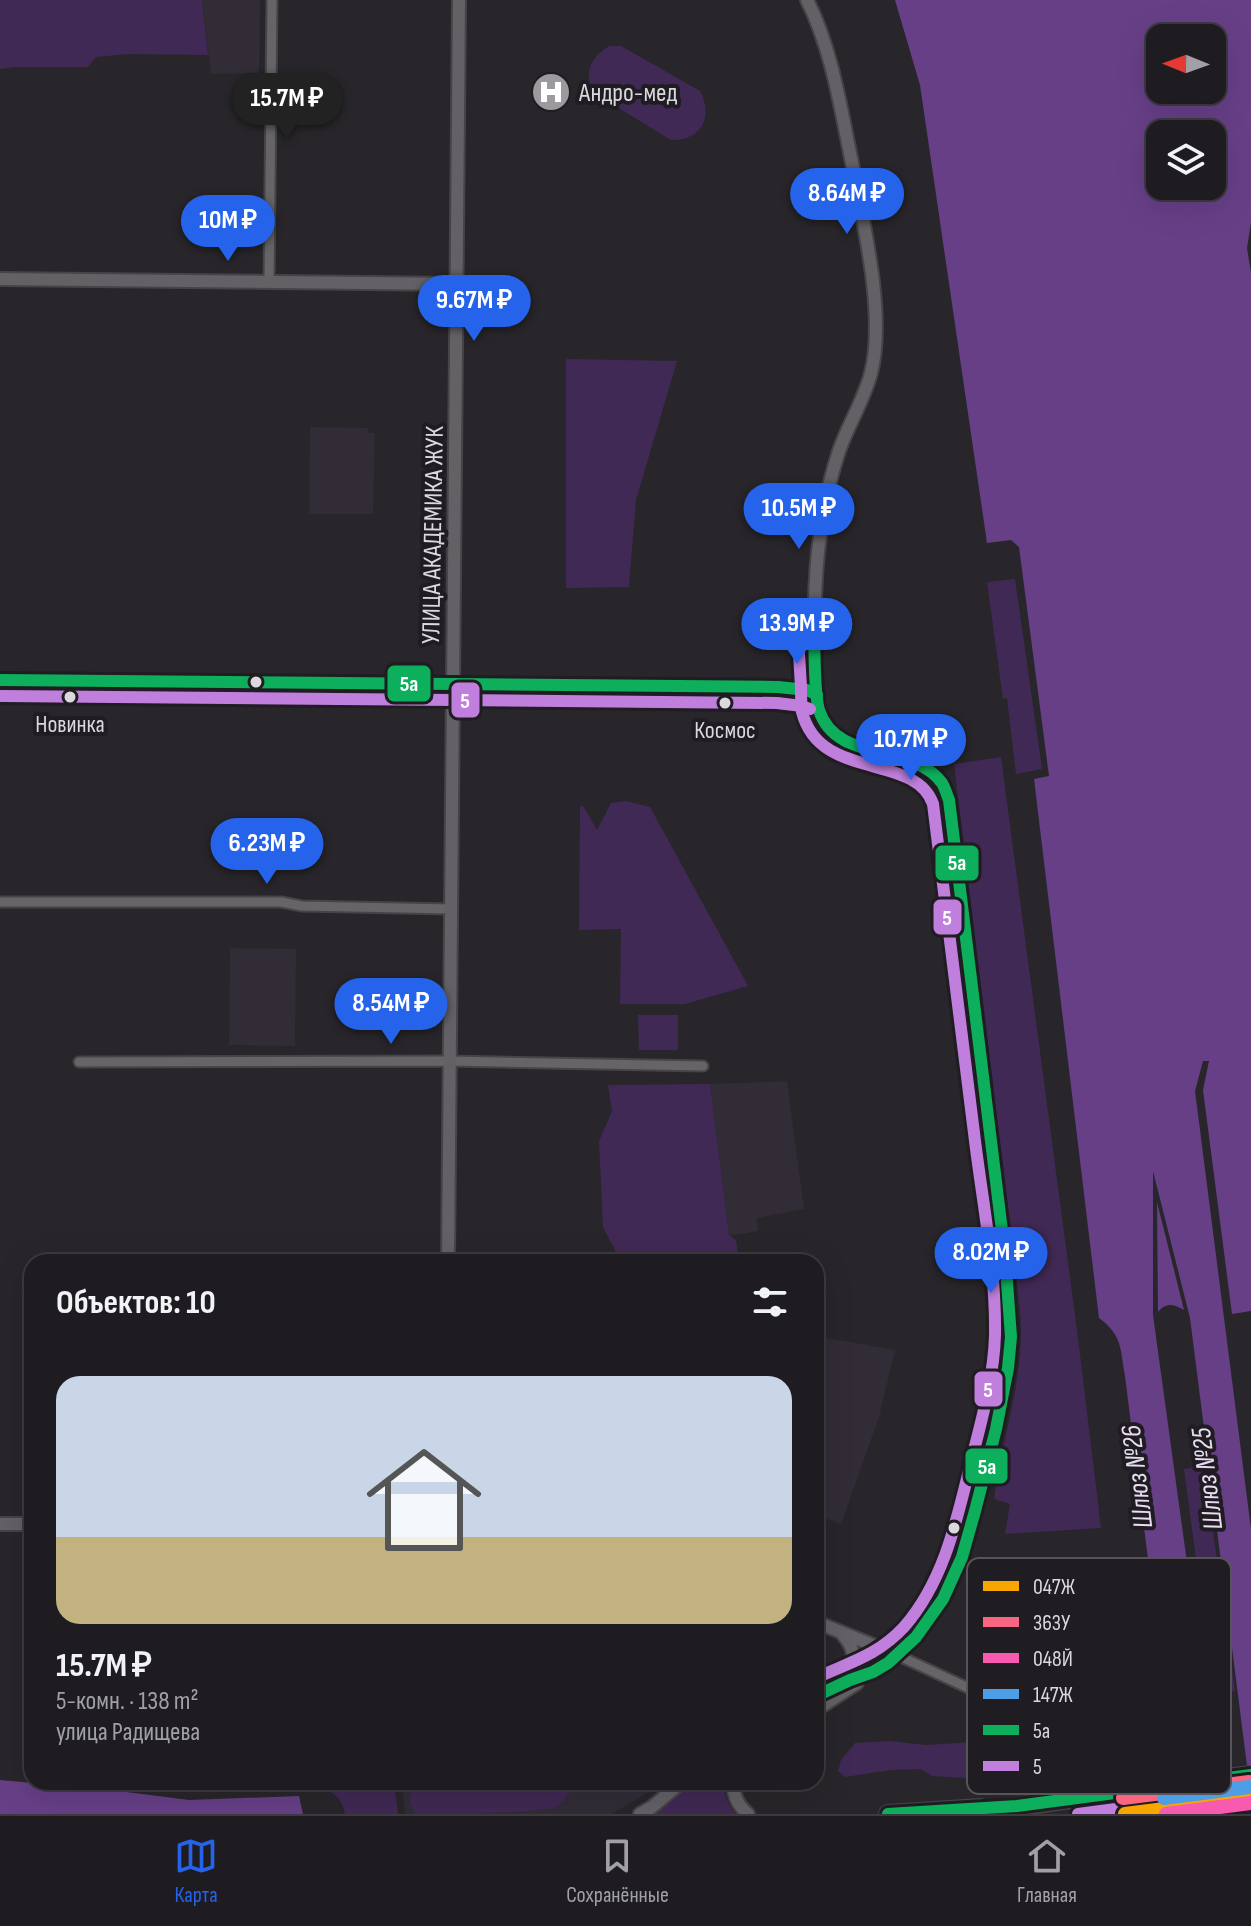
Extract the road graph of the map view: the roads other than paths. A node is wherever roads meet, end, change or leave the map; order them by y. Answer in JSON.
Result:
{"nodes":[{"id":1,"x":272,"y":0,"type":"edge"},
{"id":2,"x":459,"y":0,"type":"edge"},
{"id":3,"x":807,"y":0,"type":"edge"},
{"id":4,"x":0,"y":279,"type":"edge"},
{"id":5,"x":269,"y":282,"type":"junction"},
{"id":6,"x":456,"y":284,"type":"junction"},
{"id":7,"x":0,"y":680,"type":"edge"},
{"id":8,"x":453,"y":686,"type":"junction"},
{"id":9,"x":817,"y":695,"type":"junction"},
{"id":10,"x":0,"y":902,"type":"edge"},
{"id":11,"x":451,"y":909,"type":"junction"},
{"id":12,"x":449,"y":1061,"type":"junction"},
{"id":13,"x":79,"y":1062,"type":"dead end"},
{"id":14,"x":703,"y":1066,"type":"dead end"},
{"id":15,"x":448,"y":1254,"type":"edge"},
{"id":16,"x":0,"y":1524,"type":"edge"},
{"id":17,"x":24,"y":1524,"type":"edge"},
{"id":18,"x":824,"y":1625,"type":"edge"},
{"id":19,"x":841,"y":1632,"type":"junction"},
{"id":20,"x":897,"y":1655,"type":"junction"},
{"id":21,"x":873,"y":1672,"type":"junction"},
{"id":22,"x":850,"y":1680,"type":"junction"},
{"id":23,"x":967,"y":1687,"type":"edge"},
{"id":24,"x":824,"y":1692,"type":"edge"},
{"id":25,"x":824,"y":1705,"type":"edge"},
{"id":26,"x":1251,"y":1775,"type":"edge"},
{"id":27,"x":1231,"y":1778,"type":"edge"},
{"id":28,"x":672,"y":1790,"type":"edge"},
{"id":29,"x":734,"y":1790,"type":"edge"},
{"id":30,"x":1105,"y":1794,"type":"edge"},
{"id":31,"x":1146,"y":1794,"type":"edge"},
{"id":32,"x":1017,"y":1806,"type":"junction"},
{"id":33,"x":640,"y":1814,"type":"edge"},
{"id":34,"x":748,"y":1814,"type":"edge"},
{"id":35,"x":888,"y":1814,"type":"edge"},
{"id":36,"x":968,"y":1814,"type":"edge"},
{"id":37,"x":1148,"y":1814,"type":"edge"}],
"edges":[{"from":1,"to":5,"type":"street"},
{"from":2,"to":6,"type":"main road","name":"УЛИЦА АКАДЕМИКА ЖУК"},
{"from":3,"to":9,"type":"main road"},
{"from":4,"to":5,"type":"main road"},
{"from":5,"to":6,"type":"main road"},
{"from":6,"to":8,"type":"main road","name":"УЛИЦА АКАДЕМИКА ЖУК"},
{"from":7,"to":8,"type":"main road"},
{"from":8,"to":9,"type":"main road"},
{"from":8,"to":11,"type":"main road","name":"УЛИЦА АКАДЕМИКА ЖУК"},
{"from":9,"to":20,"type":"main road"},
{"from":10,"to":11,"type":"street"},
{"from":11,"to":12,"type":"main road","name":"УЛИЦА АКАДЕМИКА ЖУК"},
{"from":12,"to":13,"type":"street"},
{"from":12,"to":14,"type":"street"},
{"from":12,"to":15,"type":"main road","name":"УЛИЦА АКАДЕМИКА ЖУК"},
{"from":16,"to":17,"type":"main road"},
{"from":18,"to":19,"type":"main road"},
{"from":19,"to":20,"type":"main road"},
{"from":19,"to":22,"type":"main road"},
{"from":20,"to":21,"type":"main road"},
{"from":20,"to":23,"type":"street"},
{"from":21,"to":22,"type":"main road"},
{"from":21,"to":25,"type":"main road"},
{"from":22,"to":24,"type":"main road"},
{"from":26,"to":27,"type":"highway","bridge":true},
{"from":28,"to":33,"type":"main road"},
{"from":29,"to":34,"type":"main road"},
{"from":30,"to":32,"type":"highway","bridge":true},
{"from":31,"to":37,"type":"street"},
{"from":32,"to":35,"type":"highway"},
{"from":32,"to":36,"type":"highway"}]}
